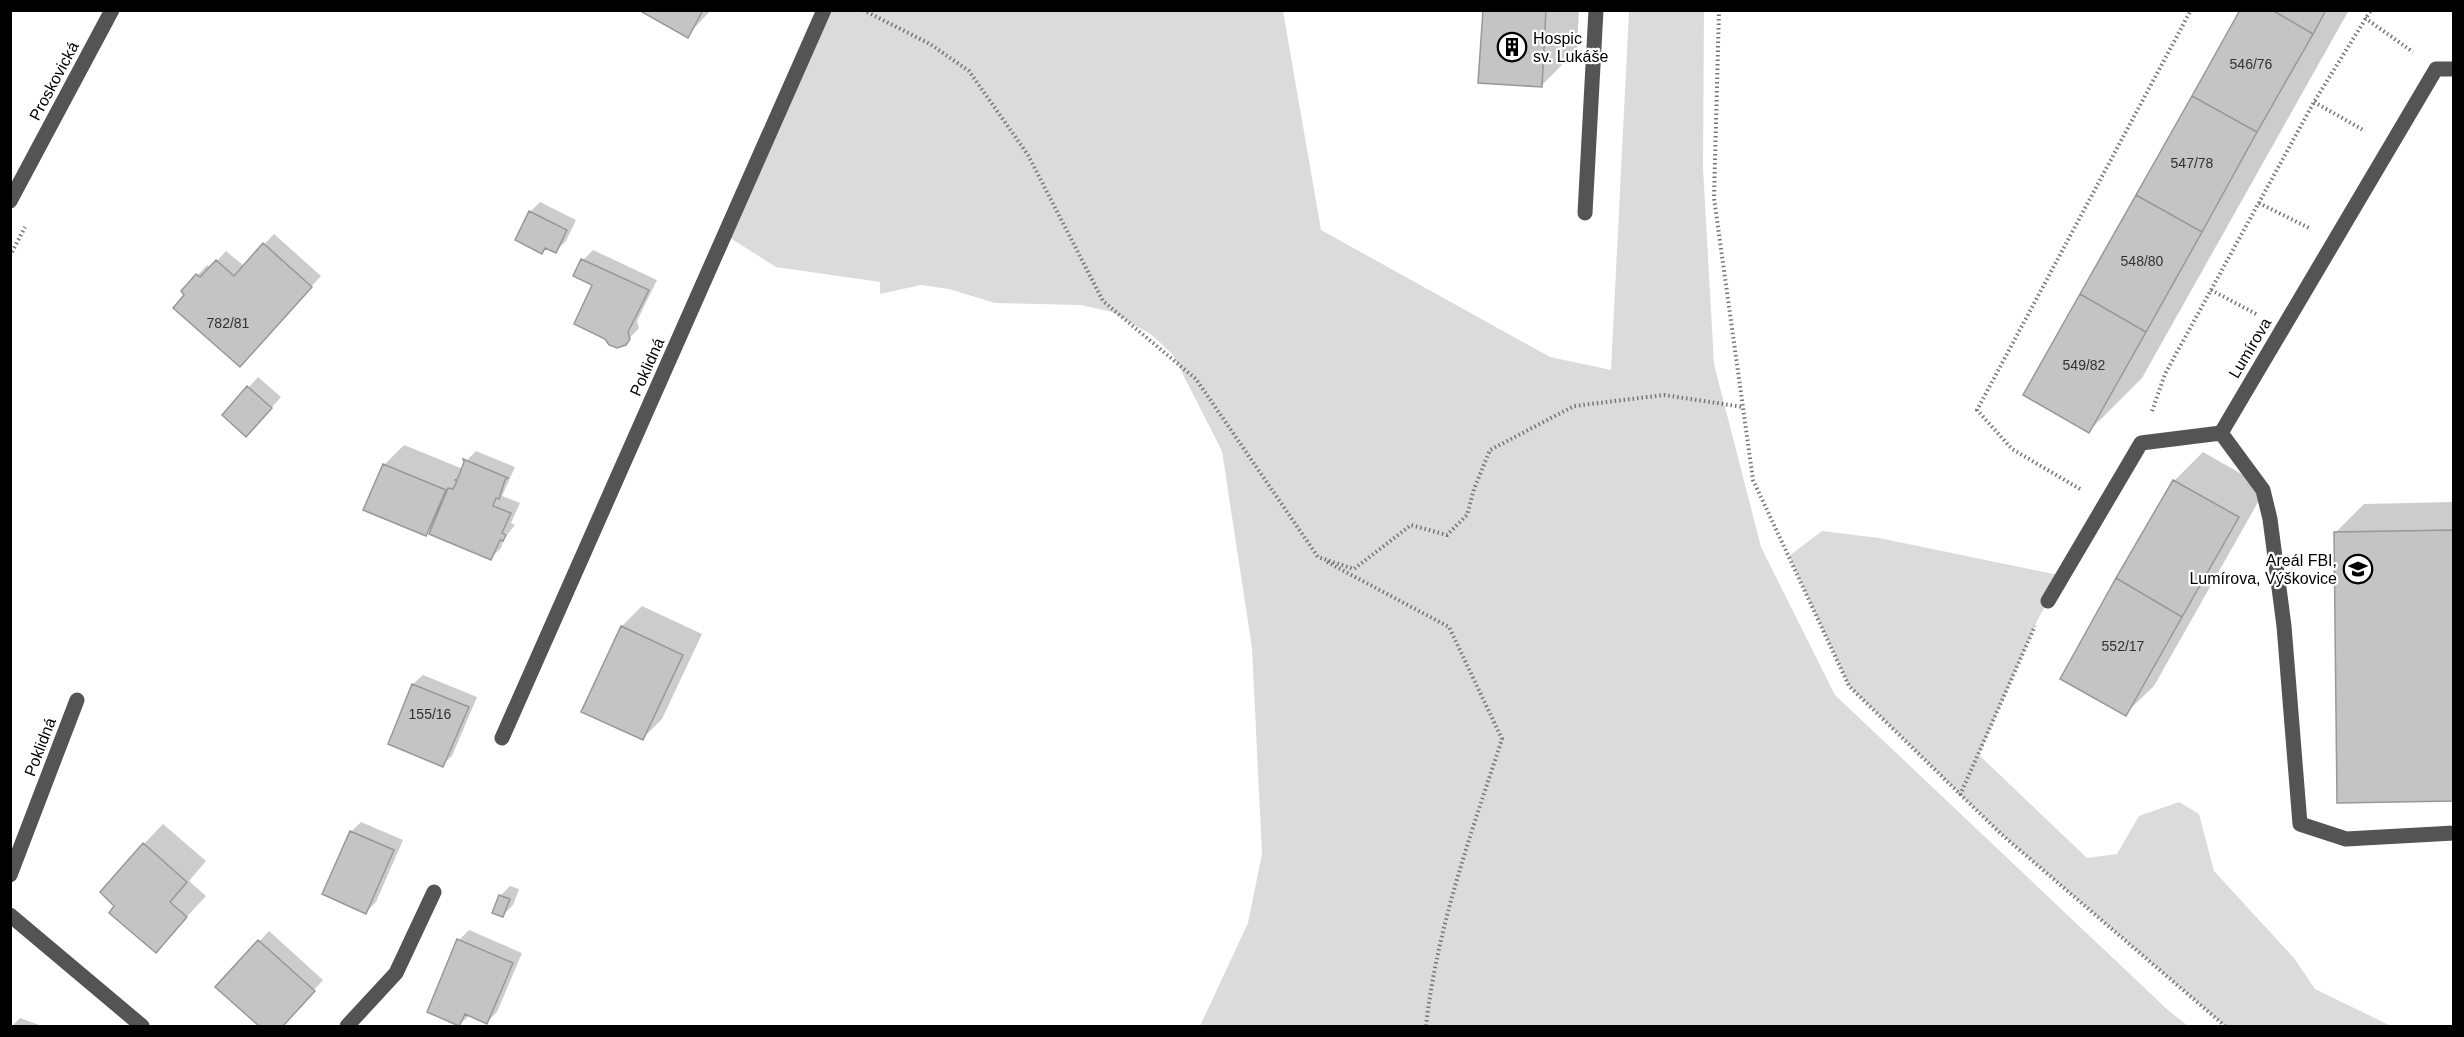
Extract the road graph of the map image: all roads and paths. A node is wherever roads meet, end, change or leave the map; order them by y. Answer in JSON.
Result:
{"nodes":[{"id":1,"x":112,"y":10,"type":"edge"},
{"id":2,"x":824,"y":10,"type":"edge"},
{"id":3,"x":863,"y":10,"type":"edge"},
{"id":4,"x":1596,"y":10,"type":"edge"},
{"id":5,"x":1719,"y":10,"type":"edge"},
{"id":6,"x":2192,"y":10,"type":"edge"},
{"id":7,"x":2371,"y":10,"type":"edge"},
{"id":8,"x":2365,"y":18,"type":"junction"},
{"id":9,"x":2436,"y":69,"type":"junction"},
{"id":10,"x":2454,"y":69,"type":"edge"},
{"id":11,"x":2314,"y":102,"type":"junction"},
{"id":12,"x":2391,"y":146,"type":"junction"},
{"id":13,"x":10,"y":201,"type":"edge"},
{"id":14,"x":2259,"y":203,"type":"junction"},
{"id":15,"x":1585,"y":213,"type":"dead end"},
{"id":16,"x":2334,"y":241,"type":"junction"},
{"id":17,"x":2211,"y":290,"type":"junction"},
{"id":18,"x":2283,"y":327,"type":"junction"},
{"id":19,"x":1743,"y":407,"type":"junction"},
{"id":20,"x":2221,"y":433,"type":"junction"},
{"id":21,"x":2141,"y":443,"type":"junction"},
{"id":22,"x":2105,"y":504,"type":"junction"},
{"id":23,"x":1318,"y":557,"type":"junction"},
{"id":24,"x":2048,"y":601,"type":"dead end"},
{"id":25,"x":2039,"y":617,"type":"dead end"},
{"id":26,"x":77,"y":699,"type":"dead end"},
{"id":27,"x":502,"y":738,"type":"dead end"},
{"id":28,"x":1960,"y":795,"type":"junction"},
{"id":29,"x":2454,"y":833,"type":"edge"},
{"id":30,"x":10,"y":875,"type":"edge"},
{"id":31,"x":434,"y":892,"type":"dead end"},
{"id":32,"x":10,"y":915,"type":"edge"},
{"id":33,"x":142,"y":1026,"type":"edge"},
{"id":34,"x":347,"y":1026,"type":"edge"},
{"id":35,"x":1426,"y":1026,"type":"edge"},
{"id":36,"x":2225,"y":1026,"type":"edge"}],
"edges":[{"from":1,"to":13,"type":"street","name":"Proskovická"},
{"from":2,"to":27,"type":"street","name":"Poklidná"},
{"from":3,"to":23,"type":"path"},
{"from":4,"to":15,"type":"street"},
{"from":5,"to":19,"type":"path"},
{"from":6,"to":22,"type":"path"},
{"from":7,"to":8,"type":"path"},
{"from":8,"to":9,"type":"path"},
{"from":8,"to":11,"type":"path"},
{"from":9,"to":10,"type":"street"},
{"from":9,"to":12,"type":"street","name":"Lumírova"},
{"from":11,"to":12,"type":"path"},
{"from":11,"to":14,"type":"path"},
{"from":12,"to":16,"type":"street","name":"Lumírova"},
{"from":14,"to":16,"type":"path"},
{"from":14,"to":17,"type":"path"},
{"from":16,"to":18,"type":"street","name":"Lumírova"},
{"from":17,"to":18,"type":"path"},
{"from":17,"to":21,"type":"path"},
{"from":18,"to":20,"type":"street","name":"Lumírova"},
{"from":19,"to":23,"type":"path"},
{"from":19,"to":28,"type":"path"},
{"from":20,"to":21,"type":"street"},
{"from":20,"to":29,"type":"street"},
{"from":21,"to":22,"type":"street"},
{"from":22,"to":24,"type":"street"},
{"from":23,"to":35,"type":"path"},
{"from":25,"to":28,"type":"path"},
{"from":26,"to":30,"type":"street","name":"Poklidná"},
{"from":28,"to":36,"type":"path"},
{"from":31,"to":34,"type":"street"},
{"from":32,"to":33,"type":"street"}]}
